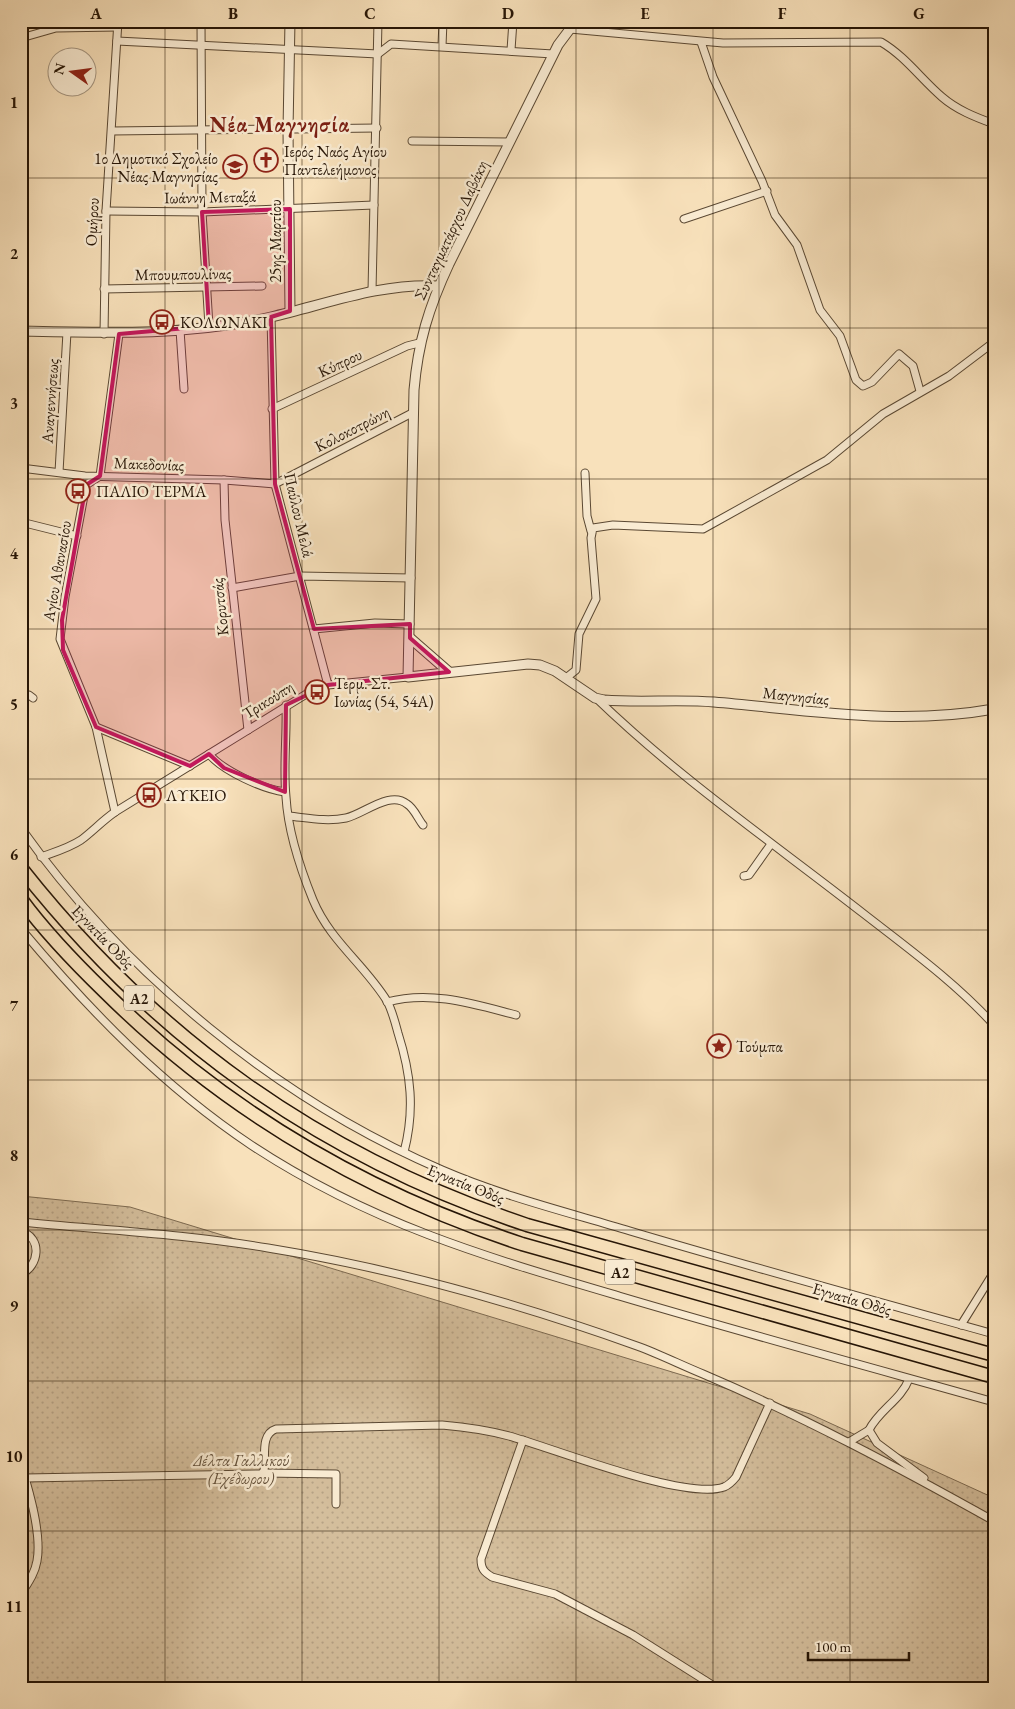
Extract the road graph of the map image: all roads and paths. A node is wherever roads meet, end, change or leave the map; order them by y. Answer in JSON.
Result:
{"nodes":[{"id":1,"x":201,"y":21,"type":"edge"},
{"id":2,"x":290,"y":21,"type":"edge"},
{"id":3,"x":378,"y":21,"type":"edge"},
{"id":4,"x":443,"y":21,"type":"edge"},
{"id":5,"x":513,"y":21,"type":"edge"},
{"id":6,"x":118,"y":24,"type":"edge"},
{"id":7,"x":570,"y":25,"type":"edge"},
{"id":8,"x":21,"y":38,"type":"edge"},
{"id":9,"x":117,"y":41,"type":"junction"},
{"id":10,"x":701,"y":42,"type":"junction"},
{"id":11,"x":201,"y":45,"type":"junction"},
{"id":12,"x":442,"y":46,"type":"junction"},
{"id":13,"x":289,"y":49,"type":"junction"},
{"id":14,"x":511,"y":50,"type":"junction"},
{"id":15,"x":378,"y":54,"type":"junction"},
{"id":16,"x":553,"y":54,"type":"junction"},
{"id":17,"x":994,"y":124,"type":"edge"},
{"id":18,"x":377,"y":128,"type":"junction"},
{"id":19,"x":288,"y":130,"type":"junction"},
{"id":20,"x":112,"y":131,"type":"junction"},
{"id":21,"x":200,"y":131,"type":"junction"},
{"id":22,"x":412,"y":141,"type":"dead end"},
{"id":23,"x":509,"y":142,"type":"junction"},
{"id":24,"x":767,"y":191,"type":"junction"},
{"id":25,"x":374,"y":206,"type":"junction"},
{"id":26,"x":290,"y":209,"type":"junction"},
{"id":27,"x":106,"y":211,"type":"junction"},
{"id":28,"x":202,"y":212,"type":"junction"},
{"id":29,"x":684,"y":219,"type":"dead end"},
{"id":30,"x":262,"y":286,"type":"dead end"},
{"id":31,"x":438,"y":286,"type":"junction"},
{"id":32,"x":206,"y":287,"type":"junction"},
{"id":33,"x":104,"y":289,"type":"junction"},
{"id":34,"x":372,"y":291,"type":"junction"},
{"id":35,"x":290,"y":311,"type":"junction"},
{"id":36,"x":271,"y":317,"type":"junction"},
{"id":37,"x":209,"y":326,"type":"junction"},
{"id":38,"x":180,"y":330,"type":"junction"},
{"id":39,"x":21,"y":331,"type":"edge"},
{"id":40,"x":67,"y":332,"type":"junction"},
{"id":41,"x":104,"y":334,"type":"junction"},
{"id":42,"x":119,"y":334,"type":"junction"},
{"id":43,"x":994,"y":342,"type":"edge"},
{"id":44,"x":419,"y":343,"type":"junction"},
{"id":45,"x":184,"y":389,"type":"dead end"},
{"id":46,"x":920,"y":391,"type":"junction"},
{"id":47,"x":272,"y":409,"type":"junction"},
{"id":48,"x":414,"y":412,"type":"junction"},
{"id":49,"x":21,"y":468,"type":"edge"},
{"id":50,"x":59,"y":472,"type":"junction"},
{"id":51,"x":585,"y":473,"type":"dead end"},
{"id":52,"x":85,"y":476,"type":"junction"},
{"id":53,"x":100,"y":476,"type":"junction"},
{"id":54,"x":224,"y":480,"type":"junction"},
{"id":55,"x":275,"y":484,"type":"junction"},
{"id":56,"x":86,"y":485,"type":"junction"},
{"id":57,"x":21,"y":522,"type":"edge"},
{"id":58,"x":591,"y":531,"type":"junction"},
{"id":59,"x":77,"y":536,"type":"junction"},
{"id":60,"x":300,"y":576,"type":"junction"},
{"id":61,"x":411,"y":578,"type":"junction"},
{"id":62,"x":232,"y":588,"type":"junction"},
{"id":63,"x":410,"y":624,"type":"junction"},
{"id":64,"x":314,"y":630,"type":"junction"},
{"id":65,"x":410,"y":638,"type":"junction"},
{"id":66,"x":449,"y":672,"type":"junction"},
{"id":67,"x":408,"y":677,"type":"junction"},
{"id":68,"x":566,"y":678,"type":"junction"},
{"id":69,"x":328,"y":685,"type":"junction"},
{"id":70,"x":21,"y":696,"type":"edge"},
{"id":71,"x":33,"y":698,"type":"dead end"},
{"id":72,"x":595,"y":698,"type":"junction"},
{"id":73,"x":286,"y":706,"type":"junction"},
{"id":74,"x":994,"y":709,"type":"edge"},
{"id":75,"x":96,"y":727,"type":"junction"},
{"id":76,"x":248,"y":730,"type":"junction"},
{"id":77,"x":209,"y":754,"type":"junction"},
{"id":78,"x":190,"y":766,"type":"junction"},
{"id":79,"x":286,"y":792,"type":"junction"},
{"id":80,"x":115,"y":812,"type":"junction"},
{"id":81,"x":289,"y":816,"type":"junction"},
{"id":82,"x":423,"y":825,"type":"dead end"},
{"id":83,"x":21,"y":828,"type":"edge"},
{"id":84,"x":771,"y":844,"type":"junction"},
{"id":85,"x":41,"y":857,"type":"junction"},
{"id":86,"x":21,"y":868,"type":"edge"},
{"id":87,"x":744,"y":876,"type":"dead end"},
{"id":88,"x":21,"y":899,"type":"edge"},
{"id":89,"x":21,"y":929,"type":"edge"},
{"id":90,"x":387,"y":1002,"type":"junction"},
{"id":91,"x":516,"y":1015,"type":"dead end"},
{"id":92,"x":994,"y":1025,"type":"edge"},
{"id":93,"x":404,"y":1152,"type":"junction"},
{"id":94,"x":21,"y":1222,"type":"edge"},
{"id":95,"x":21,"y":1232,"type":"edge"},
{"id":96,"x":994,"y":1272,"type":"edge"},
{"id":97,"x":21,"y":1274,"type":"edge"},
{"id":98,"x":961,"y":1325,"type":"junction"},
{"id":99,"x":994,"y":1334,"type":"edge"},
{"id":100,"x":994,"y":1355,"type":"edge"},
{"id":101,"x":994,"y":1377,"type":"edge"},
{"id":102,"x":909,"y":1379,"type":"junction"},
{"id":103,"x":994,"y":1402,"type":"edge"},
{"id":104,"x":770,"y":1403,"type":"junction"},
{"id":105,"x":870,"y":1430,"type":"junction"},
{"id":106,"x":523,"y":1440,"type":"junction"},
{"id":107,"x":849,"y":1442,"type":"junction"},
{"id":108,"x":21,"y":1464,"type":"edge"},
{"id":109,"x":263,"y":1473,"type":"junction"},
{"id":110,"x":25,"y":1478,"type":"junction"},
{"id":111,"x":947,"y":1495,"type":"junction"},
{"id":112,"x":336,"y":1504,"type":"dead end"},
{"id":113,"x":994,"y":1521,"type":"edge"},
{"id":114,"x":21,"y":1593,"type":"edge"},
{"id":115,"x":717,"y":1688,"type":"edge"}],
"edges":[{"from":1,"to":11,"type":"street"},
{"from":2,"to":13,"type":"street","name":"25ης Μαρτίου"},
{"from":3,"to":15,"type":"street"},
{"from":4,"to":12,"type":"street"},
{"from":5,"to":14,"type":"street"},
{"from":6,"to":8,"type":"street"},
{"from":6,"to":9,"type":"street","name":"Ομήρου"},
{"from":7,"to":10,"type":"street"},
{"from":7,"to":16,"type":"street","name":"Συνταγματάρχου Δαβάκη"},
{"from":9,"to":11,"type":"street"},
{"from":9,"to":20,"type":"street","name":"Ομήρου"},
{"from":10,"to":17,"type":"street"},
{"from":10,"to":24,"type":"street"},
{"from":11,"to":13,"type":"street"},
{"from":11,"to":21,"type":"street"},
{"from":12,"to":14,"type":"street"},
{"from":12,"to":15,"type":"street"},
{"from":13,"to":15,"type":"street"},
{"from":13,"to":19,"type":"street","name":"25ης Μαρτίου"},
{"from":14,"to":16,"type":"street"},
{"from":15,"to":18,"type":"street"},
{"from":16,"to":23,"type":"street","name":"Συνταγματάρχου Δαβάκη"},
{"from":18,"to":19,"type":"street"},
{"from":18,"to":25,"type":"street"},
{"from":19,"to":21,"type":"street"},
{"from":19,"to":26,"type":"street","name":"25ης Μαρτίου"},
{"from":20,"to":21,"type":"street"},
{"from":20,"to":27,"type":"street","name":"Ομήρου"},
{"from":21,"to":28,"type":"street"},
{"from":22,"to":23,"type":"street"},
{"from":23,"to":31,"type":"street","name":"Συνταγματάρχου Δαβάκη"},
{"from":24,"to":29,"type":"street"},
{"from":24,"to":46,"type":"street"},
{"from":25,"to":26,"type":"street","name":"Ιωάννη Μεταξά"},
{"from":25,"to":34,"type":"street"},
{"from":26,"to":28,"type":"street","name":"Ιωάννη Μεταξά"},
{"from":26,"to":35,"type":"street","name":"25ης Μαρτίου"},
{"from":27,"to":28,"type":"street","name":"Ιωάννη Μεταξά"},
{"from":27,"to":33,"type":"street","name":"Ομήρου"},
{"from":28,"to":32,"type":"street"},
{"from":30,"to":32,"type":"street","name":"Μπουμπουλίνας"},
{"from":31,"to":34,"type":"street"},
{"from":31,"to":44,"type":"street","name":"Συνταγματάρχου Δαβάκη"},
{"from":32,"to":33,"type":"street","name":"Μπουμπουλίνας"},
{"from":32,"to":37,"type":"street"},
{"from":33,"to":41,"type":"street","name":"Ομήρου"},
{"from":34,"to":35,"type":"street"},
{"from":35,"to":36,"type":"street"},
{"from":36,"to":37,"type":"street"},
{"from":36,"to":47,"type":"street","name":"Παύλου Μελά"},
{"from":37,"to":38,"type":"street"},
{"from":38,"to":42,"type":"street"},
{"from":38,"to":45,"type":"street"},
{"from":39,"to":40,"type":"street"},
{"from":40,"to":41,"type":"street"},
{"from":40,"to":50,"type":"street","name":"Αναγεννήσεως"},
{"from":41,"to":42,"type":"street"},
{"from":42,"to":53,"type":"street"},
{"from":43,"to":46,"type":"street"},
{"from":44,"to":47,"type":"street","name":"Κύπρου"},
{"from":44,"to":48,"type":"street","name":"Συνταγματάρχου Δαβάκη"},
{"from":46,"to":58,"type":"street"},
{"from":47,"to":55,"type":"street","name":"Παύλου Μελά"},
{"from":48,"to":55,"type":"street","name":"Κολοκοτρώνη"},
{"from":48,"to":61,"type":"street","name":"Συνταγματάρχου Δαβάκη"},
{"from":49,"to":50,"type":"street","name":"Μακεδονίας"},
{"from":50,"to":52,"type":"street","name":"Μακεδονίας"},
{"from":51,"to":58,"type":"street"},
{"from":52,"to":53,"type":"street","name":"Μακεδονίας"},
{"from":52,"to":56,"type":"street","name":"Αγίου Αθανασίου"},
{"from":53,"to":54,"type":"street","name":"Μακεδονίας"},
{"from":53,"to":56,"type":"street"},
{"from":54,"to":55,"type":"street","name":"Μακεδονίας"},
{"from":54,"to":62,"type":"street","name":"Κορυτσάς"},
{"from":55,"to":60,"type":"street","name":"Παύλου Μελά"},
{"from":56,"to":59,"type":"street","name":"Αγίου Αθανασίου"},
{"from":57,"to":59,"type":"street"},
{"from":58,"to":68,"type":"street"},
{"from":59,"to":75,"type":"street","name":"Αγίου Αθανασίου"},
{"from":60,"to":61,"type":"street"},
{"from":60,"to":62,"type":"street"},
{"from":60,"to":64,"type":"street","name":"Παύλου Μελά"},
{"from":61,"to":63,"type":"street","name":"Συνταγματάρχου Δαβάκη"},
{"from":62,"to":76,"type":"street","name":"Κορυτσάς"},
{"from":63,"to":64,"type":"street"},
{"from":63,"to":65,"type":"street","name":"Συνταγματάρχου Δαβάκη"},
{"from":64,"to":69,"type":"street","name":"Παύλου Μελά"},
{"from":65,"to":66,"type":"street"},
{"from":65,"to":67,"type":"street","name":"Συνταγματάρχου Δαβάκη"},
{"from":66,"to":67,"type":"street","name":"Τρικούπη"},
{"from":66,"to":68,"type":"street","name":"Τρικούπη"},
{"from":67,"to":69,"type":"street","name":"Τρικούπη"},
{"from":68,"to":72,"type":"street","name":"Τρικούπη"},
{"from":69,"to":73,"type":"street","name":"Τρικούπη"},
{"from":70,"to":71,"type":"street"},
{"from":72,"to":74,"type":"street","name":"Μαγνησίας"},
{"from":72,"to":84,"type":"street"},
{"from":73,"to":76,"type":"street","name":"Τρικούπη"},
{"from":73,"to":79,"type":"street"},
{"from":75,"to":78,"type":"street"},
{"from":75,"to":80,"type":"street","name":"Αγίου Αθανασίου"},
{"from":76,"to":77,"type":"street","name":"Τρικούπη"},
{"from":77,"to":78,"type":"street","name":"Τρικούπη"},
{"from":77,"to":79,"type":"street"},
{"from":78,"to":80,"type":"street","name":"Τρικούπη"},
{"from":79,"to":81,"type":"street"},
{"from":80,"to":85,"type":"street","name":"Τρικούπη"},
{"from":81,"to":82,"type":"street"},
{"from":81,"to":90,"type":"street"},
{"from":83,"to":85,"type":"street"},
{"from":84,"to":87,"type":"street"},
{"from":84,"to":92,"type":"street"},
{"from":85,"to":93,"type":"street"},
{"from":86,"to":100,"type":"highway","name":"Εγνατία Οδός","number":"Α2"},
{"from":88,"to":101,"type":"highway","number":"Α2"},
{"from":89,"to":102,"type":"street"},
{"from":90,"to":91,"type":"street"},
{"from":90,"to":93,"type":"street"},
{"from":93,"to":98,"type":"street"},
{"from":94,"to":104,"type":"street"},
{"from":95,"to":97,"type":"street"},
{"from":96,"to":98,"type":"street"},
{"from":98,"to":99,"type":"street"},
{"from":102,"to":103,"type":"street"},
{"from":102,"to":105,"type":"street"},
{"from":104,"to":106,"type":"street"},
{"from":104,"to":107,"type":"street"},
{"from":105,"to":107,"type":"street"},
{"from":105,"to":111,"type":"street"},
{"from":106,"to":109,"type":"street"},
{"from":106,"to":115,"type":"street"},
{"from":107,"to":111,"type":"street"},
{"from":108,"to":110,"type":"street"},
{"from":109,"to":110,"type":"street"},
{"from":109,"to":112,"type":"street"},
{"from":110,"to":114,"type":"street"},
{"from":111,"to":113,"type":"street"}]}
